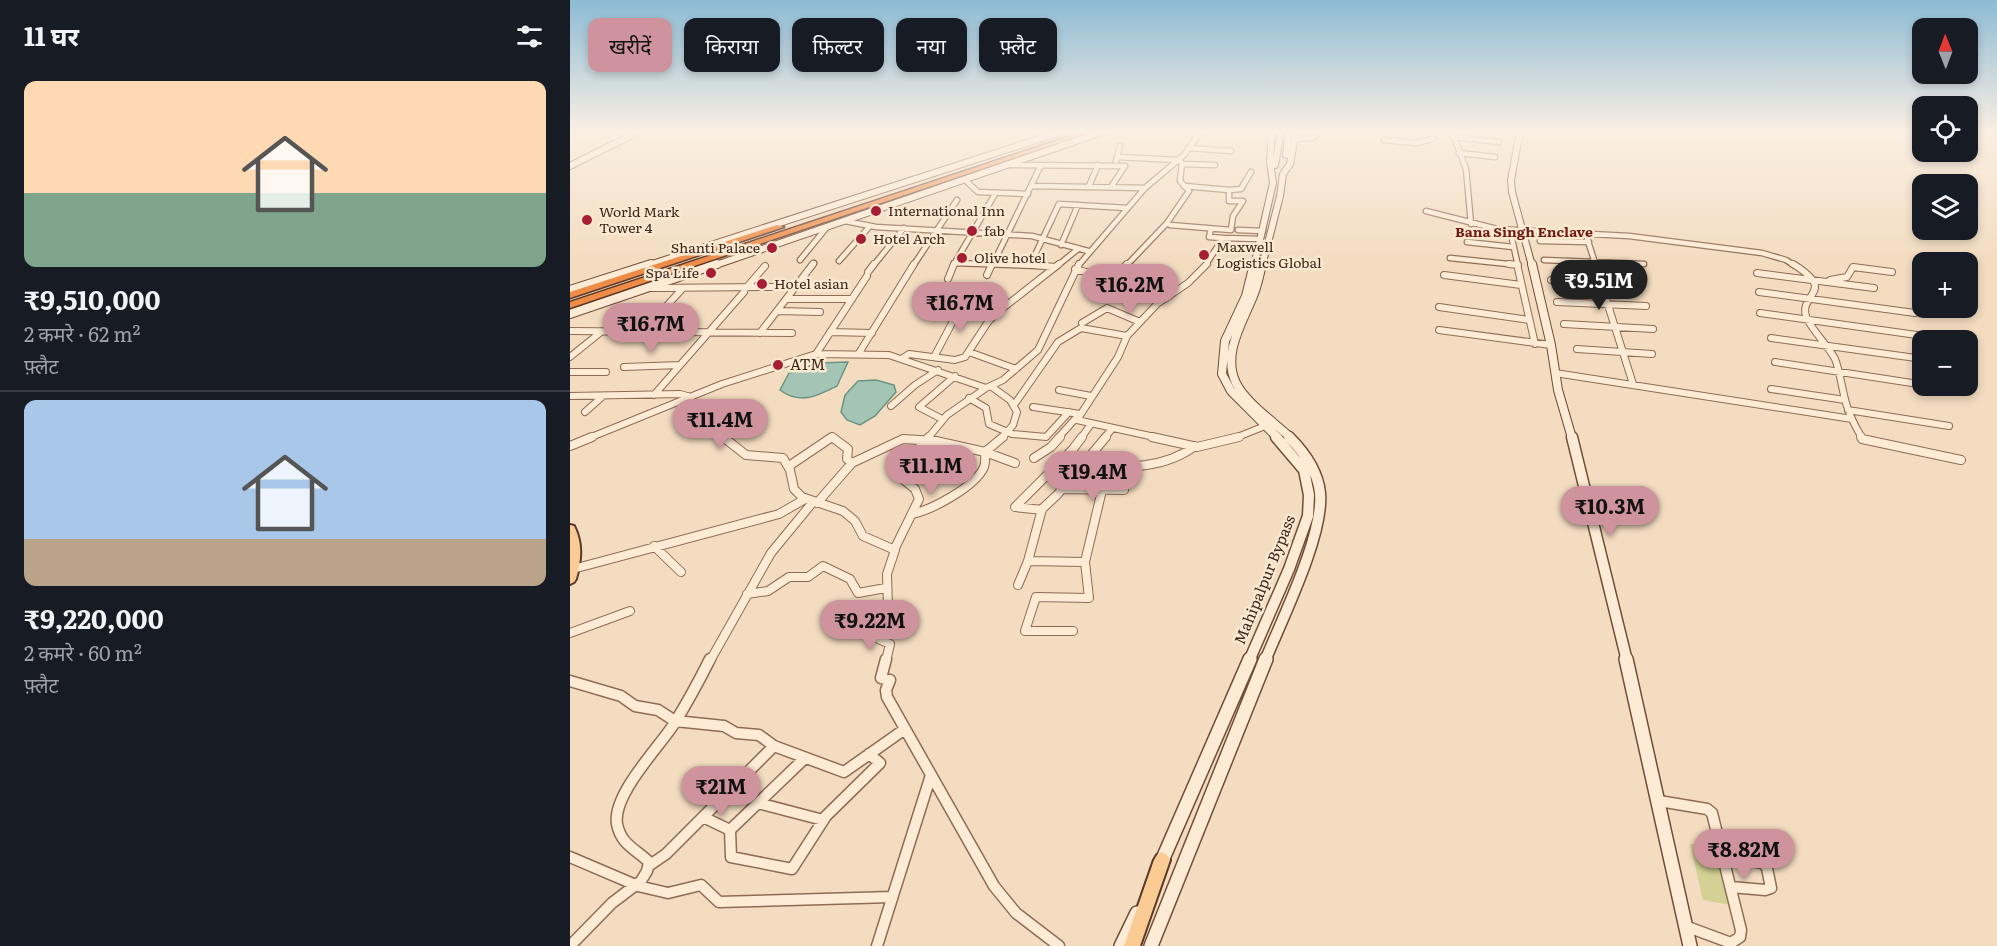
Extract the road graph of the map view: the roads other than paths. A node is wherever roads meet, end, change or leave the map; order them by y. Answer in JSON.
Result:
{"nodes":[{"id":1,"x":927,"y":175,"type":"edge"},
{"id":2,"x":938,"y":175,"type":"edge"},
{"id":3,"x":970,"y":175,"type":"edge"},
{"id":4,"x":972,"y":175,"type":"edge"},
{"id":5,"x":973,"y":175,"type":"edge"},
{"id":6,"x":1037,"y":175,"type":"edge"},
{"id":7,"x":1094,"y":175,"type":"edge"},
{"id":8,"x":1119,"y":175,"type":"edge"},
{"id":9,"x":1162,"y":175,"type":"edge"},
{"id":10,"x":1180,"y":175,"type":"edge"},
{"id":11,"x":1249,"y":175,"type":"edge"},
{"id":12,"x":1278,"y":175,"type":"edge"},
{"id":13,"x":1278,"y":175,"type":"edge"},
{"id":14,"x":1466,"y":175,"type":"edge"},
{"id":15,"x":1513,"y":175,"type":"edge"},
{"id":16,"x":966,"y":177,"type":"junction"},
{"id":17,"x":956,"y":183,"type":"junction"},
{"id":18,"x":1032,"y":186,"type":"junction"},
{"id":19,"x":1089,"y":186,"type":"junction"},
{"id":20,"x":1184,"y":186,"type":"junction"},
{"id":21,"x":1111,"y":187,"type":"junction"},
{"id":22,"x":1145,"y":188,"type":"junction"},
{"id":23,"x":1229,"y":190,"type":"junction"},
{"id":24,"x":995,"y":194,"type":"junction"},
{"id":25,"x":1028,"y":194,"type":"junction"},
{"id":26,"x":957,"y":200,"type":"dead end"},
{"id":27,"x":1078,"y":205,"type":"junction"},
{"id":28,"x":1127,"y":208,"type":"junction"},
{"id":29,"x":1426,"y":211,"type":"dead end"},
{"id":30,"x":845,"y":220,"type":"junction"},
{"id":31,"x":1167,"y":223,"type":"junction"},
{"id":32,"x":1471,"y":224,"type":"junction"},
{"id":33,"x":870,"y":226,"type":"junction"},
{"id":34,"x":827,"y":227,"type":"junction"},
{"id":35,"x":904,"y":228,"type":"junction"},
{"id":36,"x":1211,"y":229,"type":"junction"},
{"id":37,"x":936,"y":230,"type":"junction"},
{"id":38,"x":1238,"y":230,"type":"dead end"},
{"id":39,"x":1510,"y":230,"type":"junction"},
{"id":40,"x":1523,"y":231,"type":"junction"},
{"id":41,"x":1585,"y":232,"type":"junction"},
{"id":42,"x":971,"y":233,"type":"junction"},
{"id":43,"x":1007,"y":235,"type":"junction"},
{"id":44,"x":1261,"y":235,"type":"junction"},
{"id":45,"x":1043,"y":238,"type":"junction"},
{"id":46,"x":1223,"y":238,"type":"junction"},
{"id":47,"x":1540,"y":241,"type":"dead end"},
{"id":48,"x":1467,"y":242,"type":"dead end"},
{"id":49,"x":1589,"y":242,"type":"junction"},
{"id":50,"x":1061,"y":245,"type":"junction"},
{"id":51,"x":1513,"y":247,"type":"junction"},
{"id":52,"x":1078,"y":249,"type":"junction"},
{"id":53,"x":1088,"y":251,"type":"junction"},
{"id":54,"x":1035,"y":257,"type":"dead end"},
{"id":55,"x":1450,"y":258,"type":"dead end"},
{"id":56,"x":800,"y":260,"type":"dead end"},
{"id":57,"x":1544,"y":260,"type":"dead end"},
{"id":58,"x":839,"y":261,"type":"dead end"},
{"id":59,"x":1595,"y":261,"type":"junction"},
{"id":60,"x":814,"y":263,"type":"dead end"},
{"id":61,"x":954,"y":263,"type":"junction"},
{"id":62,"x":994,"y":263,"type":"junction"},
{"id":63,"x":1644,"y":264,"type":"dead end"},
{"id":64,"x":1518,"y":265,"type":"junction"},
{"id":65,"x":765,"y":266,"type":"dead end"},
{"id":66,"x":1055,"y":267,"type":"junction"},
{"id":67,"x":1075,"y":269,"type":"junction"},
{"id":68,"x":1892,"y":272,"type":"dead end"},
{"id":69,"x":1757,"y":273,"type":"dead end"},
{"id":70,"x":987,"y":275,"type":"dead end"},
{"id":71,"x":1444,"y":275,"type":"dead end"},
{"id":72,"x":948,"y":279,"type":"dead end"},
{"id":73,"x":1113,"y":279,"type":"junction"},
{"id":74,"x":1551,"y":280,"type":"dead end"},
{"id":75,"x":1602,"y":282,"type":"junction"},
{"id":76,"x":1816,"y":282,"type":"junction"},
{"id":77,"x":1642,"y":284,"type":"dead end"},
{"id":78,"x":1521,"y":285,"type":"junction"},
{"id":79,"x":777,"y":287,"type":"dead end"},
{"id":80,"x":647,"y":288,"type":"junction"},
{"id":81,"x":683,"y":288,"type":"junction"},
{"id":82,"x":1874,"y":288,"type":"dead end"},
{"id":83,"x":745,"y":290,"type":"junction"},
{"id":84,"x":969,"y":291,"type":"dead end"},
{"id":85,"x":1760,"y":292,"type":"dead end"},
{"id":86,"x":570,"y":293,"type":"edge"},
{"id":87,"x":787,"y":299,"type":"junction"},
{"id":88,"x":852,"y":299,"type":"junction"},
{"id":89,"x":1810,"y":299,"type":"junction"},
{"id":90,"x":1159,"y":302,"type":"junction"},
{"id":91,"x":1557,"y":302,"type":"dead end"},
{"id":92,"x":1609,"y":304,"type":"junction"},
{"id":93,"x":570,"y":305,"type":"edge"},
{"id":94,"x":1646,"y":306,"type":"dead end"},
{"id":95,"x":1439,"y":307,"type":"dead end"},
{"id":96,"x":778,"y":311,"type":"junction"},
{"id":97,"x":820,"y":312,"type":"dead end"},
{"id":98,"x":1912,"y":313,"type":"edge"},
{"id":99,"x":570,"y":314,"type":"edge"},
{"id":100,"x":1761,"y":314,"type":"dead end"},
{"id":101,"x":1529,"y":320,"type":"junction"},
{"id":102,"x":1808,"y":320,"type":"junction"},
{"id":103,"x":1140,"y":322,"type":"junction"},
{"id":104,"x":1082,"y":323,"type":"dead end"},
{"id":105,"x":1564,"y":324,"type":"dead end"},
{"id":106,"x":1616,"y":327,"type":"junction"},
{"id":107,"x":1653,"y":329,"type":"dead end"},
{"id":108,"x":1439,"y":330,"type":"dead end"},
{"id":109,"x":570,"y":331,"type":"edge"},
{"id":110,"x":602,"y":332,"type":"junction"},
{"id":111,"x":643,"y":332,"type":"junction"},
{"id":112,"x":708,"y":332,"type":"junction"},
{"id":113,"x":760,"y":333,"type":"junction"},
{"id":114,"x":792,"y":333,"type":"dead end"},
{"id":115,"x":830,"y":333,"type":"junction"},
{"id":116,"x":872,"y":333,"type":"junction"},
{"id":117,"x":1912,"y":334,"type":"edge"},
{"id":118,"x":1127,"y":336,"type":"junction"},
{"id":119,"x":1045,"y":338,"type":"junction"},
{"id":120,"x":1771,"y":338,"type":"dead end"},
{"id":121,"x":1058,"y":342,"type":"junction"},
{"id":122,"x":1535,"y":344,"type":"junction"},
{"id":123,"x":1551,"y":345,"type":"junction"},
{"id":124,"x":1828,"y":345,"type":"junction"},
{"id":125,"x":1040,"y":348,"type":"junction"},
{"id":126,"x":1577,"y":349,"type":"dead end"},
{"id":127,"x":1050,"y":350,"type":"junction"},
{"id":128,"x":859,"y":352,"type":"junction"},
{"id":129,"x":969,"y":352,"type":"junction"},
{"id":130,"x":1624,"y":352,"type":"junction"},
{"id":131,"x":816,"y":354,"type":"junction"},
{"id":132,"x":1652,"y":354,"type":"dead end"},
{"id":133,"x":570,"y":357,"type":"edge"},
{"id":134,"x":934,"y":357,"type":"junction"},
{"id":135,"x":1912,"y":357,"type":"edge"},
{"id":136,"x":903,"y":358,"type":"junction"},
{"id":137,"x":1775,"y":362,"type":"dead end"},
{"id":138,"x":680,"y":365,"type":"junction"},
{"id":139,"x":624,"y":367,"type":"dead end"},
{"id":140,"x":1016,"y":369,"type":"junction"},
{"id":141,"x":938,"y":370,"type":"junction"},
{"id":142,"x":1840,"y":371,"type":"junction"},
{"id":143,"x":570,"y":372,"type":"edge"},
{"id":144,"x":606,"y":372,"type":"dead end"},
{"id":145,"x":1555,"y":373,"type":"junction"},
{"id":146,"x":955,"y":376,"type":"junction"},
{"id":147,"x":1912,"y":383,"type":"dead end"},
{"id":148,"x":1634,"y":384,"type":"junction"},
{"id":149,"x":989,"y":387,"type":"junction"},
{"id":150,"x":1771,"y":388,"type":"dead end"},
{"id":151,"x":1059,"y":390,"type":"dead end"},
{"id":152,"x":654,"y":395,"type":"junction"},
{"id":153,"x":570,"y":396,"type":"edge"},
{"id":154,"x":603,"y":396,"type":"junction"},
{"id":155,"x":1091,"y":396,"type":"junction"},
{"id":156,"x":969,"y":398,"type":"junction"},
{"id":157,"x":688,"y":399,"type":"junction"},
{"id":158,"x":1845,"y":400,"type":"junction"},
{"id":159,"x":1014,"y":405,"type":"junction"},
{"id":160,"x":891,"y":406,"type":"dead end"},
{"id":161,"x":1033,"y":407,"type":"dead end"},
{"id":162,"x":1848,"y":411,"type":"junction"},
{"id":163,"x":585,"y":412,"type":"dead end"},
{"id":164,"x":1069,"y":412,"type":"junction"},
{"id":165,"x":743,"y":414,"type":"dead end"},
{"id":166,"x":1078,"y":416,"type":"junction"},
{"id":167,"x":942,"y":419,"type":"junction"},
{"id":168,"x":1852,"y":419,"type":"junction"},
{"id":169,"x":1091,"y":424,"type":"junction"},
{"id":170,"x":1265,"y":426,"type":"junction"},
{"id":171,"x":1949,"y":426,"type":"dead end"},
{"id":172,"x":1113,"y":428,"type":"junction"},
{"id":173,"x":717,"y":433,"type":"junction"},
{"id":174,"x":1008,"y":433,"type":"junction"},
{"id":175,"x":928,"y":439,"type":"junction"},
{"id":176,"x":570,"y":446,"type":"edge"},
{"id":177,"x":1195,"y":446,"type":"junction"},
{"id":178,"x":986,"y":452,"type":"junction"},
{"id":179,"x":1034,"y":458,"type":"dead end"},
{"id":180,"x":1960,"y":460,"type":"dead end"},
{"id":181,"x":852,"y":463,"type":"junction"},
{"id":182,"x":1016,"y":463,"type":"dead end"},
{"id":183,"x":1082,"y":465,"type":"junction"},
{"id":184,"x":789,"y":466,"type":"junction"},
{"id":185,"x":1062,"y":489,"type":"junction"},
{"id":186,"x":1102,"y":490,"type":"junction"},
{"id":187,"x":1124,"y":490,"type":"dead end"},
{"id":188,"x":812,"y":501,"type":"junction"},
{"id":189,"x":1042,"y":510,"type":"junction"},
{"id":190,"x":912,"y":514,"type":"junction"},
{"id":191,"x":570,"y":529,"type":"edge"},
{"id":192,"x":654,"y":546,"type":"junction"},
{"id":193,"x":894,"y":550,"type":"junction"},
{"id":194,"x":1028,"y":561,"type":"junction"},
{"id":195,"x":1085,"y":562,"type":"junction"},
{"id":196,"x":681,"y":572,"type":"dead end"},
{"id":197,"x":572,"y":574,"type":"edge"},
{"id":198,"x":1018,"y":585,"type":"dead end"},
{"id":199,"x":886,"y":588,"type":"junction"},
{"id":200,"x":747,"y":594,"type":"junction"},
{"id":201,"x":630,"y":611,"type":"dead end"},
{"id":202,"x":1073,"y":631,"type":"dead end"},
{"id":203,"x":570,"y":633,"type":"edge"},
{"id":204,"x":570,"y":681,"type":"edge"},
{"id":205,"x":675,"y":721,"type":"junction"},
{"id":206,"x":905,"y":729,"type":"junction"},
{"id":207,"x":774,"y":746,"type":"junction"},
{"id":208,"x":869,"y":754,"type":"junction"},
{"id":209,"x":805,"y":758,"type":"junction"},
{"id":210,"x":931,"y":776,"type":"junction"},
{"id":211,"x":1659,"y":801,"type":"junction"},
{"id":212,"x":758,"y":803,"type":"junction"},
{"id":213,"x":703,"y":816,"type":"junction"},
{"id":214,"x":824,"y":819,"type":"junction"},
{"id":215,"x":730,"y":830,"type":"junction"},
{"id":216,"x":1724,"y":857,"type":"junction"},
{"id":217,"x":570,"y":858,"type":"edge"},
{"id":218,"x":1162,"y":860,"type":"junction"},
{"id":219,"x":650,"y":865,"type":"junction"},
{"id":220,"x":638,"y":886,"type":"junction"},
{"id":221,"x":1731,"y":887,"type":"junction"},
{"id":222,"x":892,"y":897,"type":"junction"},
{"id":223,"x":1685,"y":926,"type":"junction"},
{"id":224,"x":571,"y":944,"type":"edge"},
{"id":225,"x":877,"y":946,"type":"edge"},
{"id":226,"x":1059,"y":946,"type":"edge"},
{"id":227,"x":1121,"y":946,"type":"edge"},
{"id":228,"x":1132,"y":946,"type":"edge"},
{"id":229,"x":1151,"y":946,"type":"edge"},
{"id":230,"x":1690,"y":946,"type":"edge"}],
"edges":[{"from":1,"to":86,"type":"street"},
{"from":2,"to":86,"type":"highway"},
{"from":3,"to":16,"type":"highway"},
{"from":4,"to":17,"type":"highway"},
{"from":5,"to":16,"type":"street"},
{"from":6,"to":18,"type":"street"},
{"from":7,"to":19,"type":"street"},
{"from":8,"to":21,"type":"street"},
{"from":9,"to":22,"type":"street"},
{"from":10,"to":20,"type":"street"},
{"from":11,"to":23,"type":"street"},
{"from":12,"to":44,"type":"street","name":"Mahipalpur Bypass"},
{"from":13,"to":229,"type":"street","name":"Mahipalpur Bypass"},
{"from":14,"to":32,"type":"street"},
{"from":15,"to":40,"type":"street"},
{"from":16,"to":17,"type":"street"},
{"from":16,"to":24,"type":"street"},
{"from":16,"to":93,"type":"highway"},
{"from":17,"to":30,"type":"street"},
{"from":18,"to":19,"type":"street"},
{"from":18,"to":25,"type":"street"},
{"from":19,"to":21,"type":"street"},
{"from":20,"to":23,"type":"street"},
{"from":20,"to":31,"type":"street"},
{"from":21,"to":22,"type":"street"},
{"from":22,"to":28,"type":"street"},
{"from":23,"to":36,"type":"street"},
{"from":24,"to":25,"type":"street"},
{"from":24,"to":42,"type":"street"},
{"from":25,"to":43,"type":"street"},
{"from":26,"to":37,"type":"street"},
{"from":27,"to":28,"type":"street"},
{"from":27,"to":45,"type":"street"},
{"from":27,"to":50,"type":"street"},
{"from":28,"to":53,"type":"street"},
{"from":29,"to":32,"type":"street"},
{"from":30,"to":33,"type":"street"},
{"from":30,"to":34,"type":"street"},
{"from":31,"to":36,"type":"street"},
{"from":31,"to":73,"type":"street"},
{"from":32,"to":39,"type":"street"},
{"from":33,"to":35,"type":"street"},
{"from":33,"to":58,"type":"street"},
{"from":34,"to":56,"type":"street"},
{"from":34,"to":80,"type":"street"},
{"from":35,"to":37,"type":"street"},
{"from":35,"to":88,"type":"street"},
{"from":36,"to":46,"type":"street"},
{"from":37,"to":42,"type":"street"},
{"from":37,"to":116,"type":"street"},
{"from":38,"to":44,"type":"street"},
{"from":39,"to":40,"type":"street"},
{"from":39,"to":51,"type":"street"},
{"from":40,"to":41,"type":"street"},
{"from":40,"to":123,"type":"street"},
{"from":41,"to":49,"type":"street"},
{"from":41,"to":76,"type":"street"},
{"from":42,"to":43,"type":"street"},
{"from":42,"to":61,"type":"street"},
{"from":43,"to":45,"type":"street"},
{"from":43,"to":62,"type":"street"},
{"from":44,"to":46,"type":"street"},
{"from":44,"to":170,"type":"street","name":"Mahipalpur Bypass"},
{"from":45,"to":50,"type":"street"},
{"from":45,"to":54,"type":"street"},
{"from":46,"to":90,"type":"street"},
{"from":47,"to":49,"type":"street"},
{"from":48,"to":51,"type":"street"},
{"from":49,"to":59,"type":"street"},
{"from":50,"to":52,"type":"street"},
{"from":51,"to":64,"type":"street"},
{"from":52,"to":53,"type":"street"},
{"from":52,"to":66,"type":"street"},
{"from":53,"to":67,"type":"street"},
{"from":55,"to":64,"type":"street"},
{"from":57,"to":59,"type":"street"},
{"from":59,"to":63,"type":"street"},
{"from":59,"to":75,"type":"street"},
{"from":60,"to":87,"type":"street"},
{"from":61,"to":62,"type":"street"},
{"from":61,"to":72,"type":"street"},
{"from":62,"to":66,"type":"street"},
{"from":62,"to":70,"type":"street"},
{"from":64,"to":78,"type":"street"},
{"from":65,"to":83,"type":"street"},
{"from":66,"to":129,"type":"street"},
{"from":67,"to":73,"type":"street"},
{"from":67,"to":119,"type":"street"},
{"from":68,"to":76,"type":"street"},
{"from":69,"to":76,"type":"street"},
{"from":71,"to":78,"type":"street"},
{"from":73,"to":90,"type":"street"},
{"from":74,"to":75,"type":"street"},
{"from":75,"to":77,"type":"street"},
{"from":75,"to":92,"type":"street"},
{"from":76,"to":82,"type":"street"},
{"from":76,"to":89,"type":"street"},
{"from":78,"to":101,"type":"street"},
{"from":79,"to":83,"type":"street"},
{"from":80,"to":81,"type":"street"},
{"from":80,"to":99,"type":"street"},
{"from":81,"to":83,"type":"street"},
{"from":81,"to":111,"type":"street"},
{"from":83,"to":112,"type":"street"},
{"from":84,"to":134,"type":"street"},
{"from":85,"to":89,"type":"street"},
{"from":87,"to":88,"type":"street"},
{"from":87,"to":96,"type":"street"},
{"from":88,"to":115,"type":"street"},
{"from":89,"to":98,"type":"street"},
{"from":89,"to":102,"type":"street"},
{"from":90,"to":103,"type":"street"},
{"from":91,"to":92,"type":"street"},
{"from":92,"to":94,"type":"street"},
{"from":92,"to":106,"type":"street"},
{"from":95,"to":101,"type":"street"},
{"from":96,"to":97,"type":"street"},
{"from":96,"to":113,"type":"street"},
{"from":100,"to":102,"type":"street"},
{"from":101,"to":122,"type":"street"},
{"from":102,"to":117,"type":"street"},
{"from":102,"to":124,"type":"street"},
{"from":103,"to":104,"type":"street"},
{"from":103,"to":118,"type":"street"},
{"from":105,"to":106,"type":"street"},
{"from":106,"to":107,"type":"street"},
{"from":106,"to":130,"type":"street"},
{"from":108,"to":122,"type":"street"},
{"from":109,"to":110,"type":"street"},
{"from":110,"to":111,"type":"street"},
{"from":110,"to":133,"type":"street"},
{"from":111,"to":112,"type":"street"},
{"from":112,"to":113,"type":"street"},
{"from":112,"to":138,"type":"street"},
{"from":113,"to":114,"type":"street"},
{"from":115,"to":116,"type":"street"},
{"from":115,"to":131,"type":"street"},
{"from":116,"to":128,"type":"street"},
{"from":118,"to":121,"type":"street"},
{"from":118,"to":155,"type":"street"},
{"from":119,"to":121,"type":"street"},
{"from":119,"to":125,"type":"street"},
{"from":120,"to":124,"type":"street"},
{"from":121,"to":127,"type":"street"},
{"from":122,"to":123,"type":"street"},
{"from":123,"to":145,"type":"street"},
{"from":124,"to":135,"type":"street"},
{"from":124,"to":142,"type":"street"},
{"from":125,"to":127,"type":"street"},
{"from":125,"to":140,"type":"street"},
{"from":126,"to":130,"type":"street"},
{"from":127,"to":159,"type":"street"},
{"from":128,"to":131,"type":"street"},
{"from":128,"to":136,"type":"street"},
{"from":129,"to":134,"type":"street"},
{"from":129,"to":140,"type":"street"},
{"from":130,"to":132,"type":"street"},
{"from":130,"to":148,"type":"street"},
{"from":131,"to":157,"type":"street"},
{"from":134,"to":136,"type":"street"},
{"from":136,"to":141,"type":"street"},
{"from":137,"to":142,"type":"street"},
{"from":138,"to":139,"type":"street"},
{"from":138,"to":152,"type":"street"},
{"from":140,"to":149,"type":"street"},
{"from":141,"to":146,"type":"street"},
{"from":141,"to":160,"type":"street"},
{"from":142,"to":147,"type":"street"},
{"from":142,"to":158,"type":"street"},
{"from":143,"to":144,"type":"street"},
{"from":145,"to":148,"type":"street"},
{"from":145,"to":211,"type":"street"},
{"from":146,"to":149,"type":"street"},
{"from":146,"to":167,"type":"street"},
{"from":148,"to":168,"type":"street"},
{"from":149,"to":156,"type":"street"},
{"from":149,"to":159,"type":"street"},
{"from":150,"to":158,"type":"street"},
{"from":151,"to":155,"type":"street"},
{"from":152,"to":154,"type":"street"},
{"from":152,"to":157,"type":"street"},
{"from":153,"to":154,"type":"street"},
{"from":154,"to":163,"type":"street"},
{"from":155,"to":166,"type":"street"},
{"from":156,"to":167,"type":"street"},
{"from":156,"to":174,"type":"street"},
{"from":157,"to":173,"type":"street"},
{"from":157,"to":176,"type":"street"},
{"from":158,"to":162,"type":"street"},
{"from":159,"to":174,"type":"street"},
{"from":161,"to":164,"type":"street"},
{"from":162,"to":168,"type":"street"},
{"from":162,"to":171,"type":"street"},
{"from":164,"to":166,"type":"street"},
{"from":164,"to":174,"type":"street"},
{"from":165,"to":173,"type":"street"},
{"from":166,"to":169,"type":"street"},
{"from":166,"to":179,"type":"street"},
{"from":167,"to":175,"type":"street"},
{"from":168,"to":180,"type":"street"},
{"from":169,"to":172,"type":"street"},
{"from":169,"to":189,"type":"street"},
{"from":170,"to":177,"type":"street"},
{"from":170,"to":218,"type":"street","name":"Mahipalpur Bypass"},
{"from":172,"to":177,"type":"street"},
{"from":172,"to":183,"type":"street"},
{"from":173,"to":184,"type":"street"},
{"from":174,"to":178,"type":"street"},
{"from":175,"to":178,"type":"street"},
{"from":175,"to":181,"type":"street"},
{"from":175,"to":190,"type":"street"},
{"from":177,"to":183,"type":"street"},
{"from":178,"to":182,"type":"street"},
{"from":178,"to":190,"type":"street"},
{"from":181,"to":184,"type":"street"},
{"from":181,"to":188,"type":"street"},
{"from":183,"to":185,"type":"street"},
{"from":184,"to":188,"type":"street"},
{"from":185,"to":186,"type":"street"},
{"from":185,"to":189,"type":"street"},
{"from":186,"to":187,"type":"street"},
{"from":186,"to":195,"type":"street"},
{"from":188,"to":192,"type":"street"},
{"from":188,"to":193,"type":"street"},
{"from":188,"to":200,"type":"street"},
{"from":189,"to":194,"type":"street"},
{"from":190,"to":193,"type":"street"},
{"from":191,"to":197,"type":"main road"},
{"from":192,"to":196,"type":"street"},
{"from":192,"to":197,"type":"street"},
{"from":193,"to":199,"type":"street"},
{"from":194,"to":195,"type":"street"},
{"from":194,"to":198,"type":"street"},
{"from":195,"to":202,"type":"street"},
{"from":199,"to":200,"type":"street"},
{"from":199,"to":206,"type":"street"},
{"from":200,"to":205,"type":"street"},
{"from":201,"to":203,"type":"street"},
{"from":204,"to":205,"type":"street"},
{"from":205,"to":207,"type":"street"},
{"from":205,"to":219,"type":"street"},
{"from":206,"to":208,"type":"street"},
{"from":206,"to":210,"type":"street"},
{"from":207,"to":209,"type":"street"},
{"from":207,"to":213,"type":"street"},
{"from":208,"to":209,"type":"street"},
{"from":208,"to":214,"type":"street"},
{"from":209,"to":212,"type":"street"},
{"from":210,"to":222,"type":"street"},
{"from":210,"to":226,"type":"street"},
{"from":211,"to":216,"type":"street"},
{"from":211,"to":223,"type":"street"},
{"from":212,"to":214,"type":"street"},
{"from":212,"to":215,"type":"street"},
{"from":213,"to":215,"type":"street"},
{"from":213,"to":219,"type":"street"},
{"from":214,"to":215,"type":"street"},
{"from":216,"to":221,"type":"street"},
{"from":216,"to":221,"type":"street"},
{"from":217,"to":220,"type":"street"},
{"from":218,"to":227,"type":"street","name":"Mahipalpur Bypass"},
{"from":218,"to":228,"type":"main road"},
{"from":219,"to":220,"type":"street"},
{"from":220,"to":222,"type":"street"},
{"from":220,"to":224,"type":"street"},
{"from":221,"to":223,"type":"street"},
{"from":222,"to":225,"type":"street"},
{"from":223,"to":230,"type":"street"}]}
